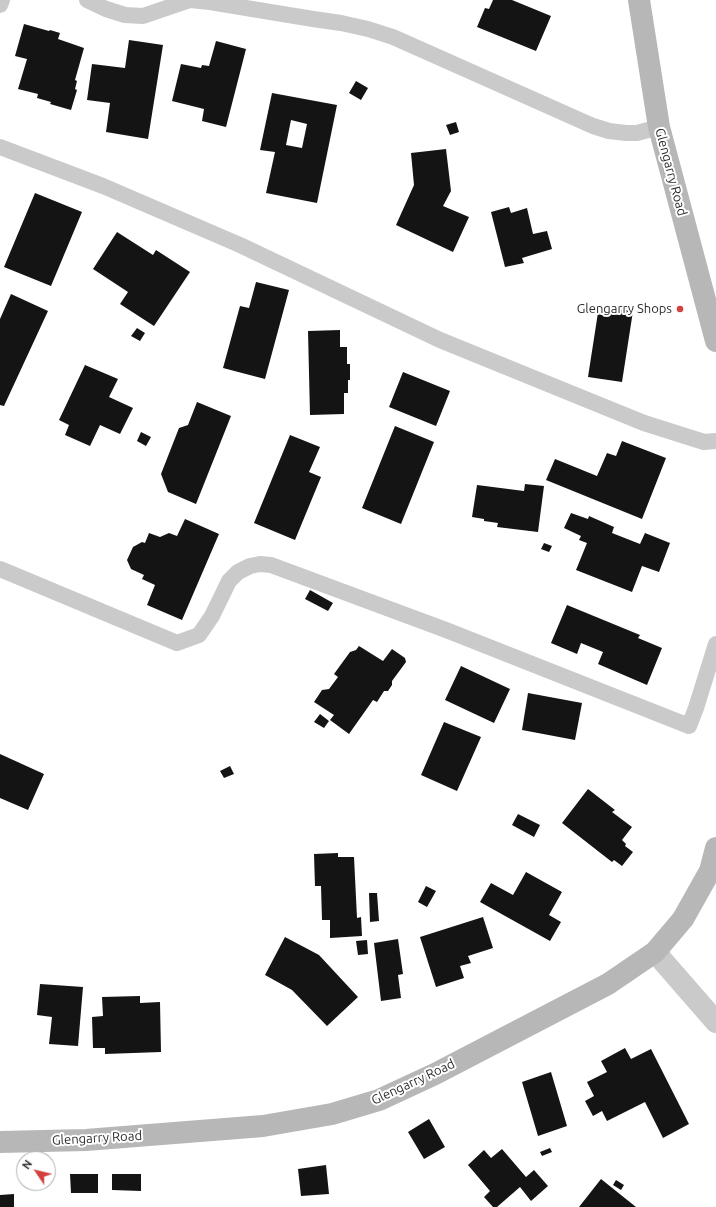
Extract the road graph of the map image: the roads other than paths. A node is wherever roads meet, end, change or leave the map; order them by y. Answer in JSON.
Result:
{"nodes":[{"id":1,"x":2,"y":0,"type":"edge"},
{"id":2,"x":87,"y":0,"type":"edge"},
{"id":3,"x":639,"y":0,"type":"edge"},
{"id":4,"x":0,"y":5,"type":"edge"},
{"id":5,"x":659,"y":126,"type":"junction"},
{"id":6,"x":0,"y":147,"type":"edge"},
{"id":7,"x":716,"y":341,"type":"edge"},
{"id":8,"x":716,"y":441,"type":"edge"},
{"id":9,"x":0,"y":569,"type":"edge"},
{"id":10,"x":716,"y":644,"type":"edge"},
{"id":11,"x":716,"y":848,"type":"edge"},
{"id":12,"x":655,"y":952,"type":"junction"},
{"id":13,"x":716,"y":1022,"type":"edge"},
{"id":14,"x":0,"y":1142,"type":"edge"}],
"edges":[{"from":1,"to":4,"type":"lane"},
{"from":2,"to":5,"type":"lane"},
{"from":3,"to":5,"type":"main road","name":"Glengarry Road"},
{"from":5,"to":7,"type":"main road","name":"Glengarry Road"},
{"from":6,"to":8,"type":"lane"},
{"from":9,"to":10,"type":"lane"},
{"from":11,"to":12,"type":"main road","name":"Glengarry Road"},
{"from":12,"to":13,"type":"street"},
{"from":12,"to":14,"type":"main road","name":"Glengarry Road"}]}
